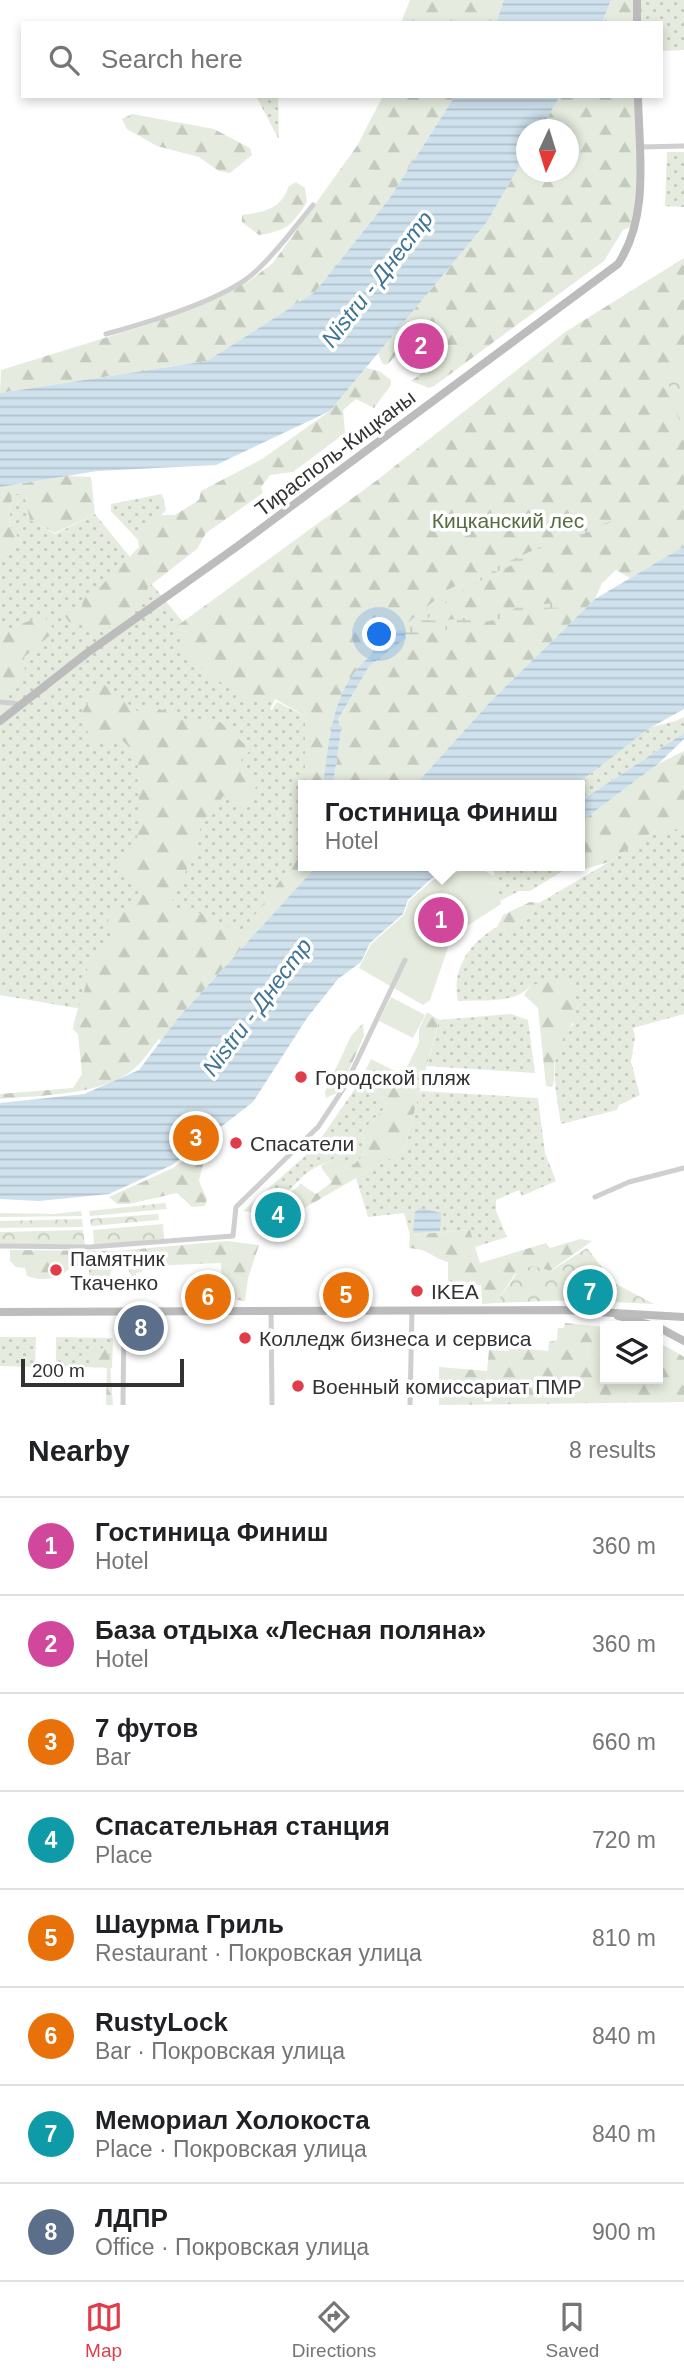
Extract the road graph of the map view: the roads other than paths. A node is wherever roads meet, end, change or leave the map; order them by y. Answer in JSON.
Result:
{"nodes":[{"id":1,"x":637,"y":0,"type":"edge"},
{"id":2,"x":637,"y":21,"type":"edge"},
{"id":3,"x":638,"y":98,"type":"edge"},
{"id":4,"x":684,"y":146,"type":"edge"},
{"id":5,"x":639,"y":147,"type":"junction"},
{"id":6,"x":313,"y":205,"type":"dead end"},
{"id":7,"x":106,"y":334,"type":"dead end"},
{"id":8,"x":0,"y":702,"type":"edge"},
{"id":9,"x":22,"y":704,"type":"junction"},
{"id":10,"x":0,"y":722,"type":"edge"},
{"id":11,"x":405,"y":960,"type":"dead end"},
{"id":12,"x":684,"y":1168,"type":"edge"},
{"id":13,"x":595,"y":1197,"type":"dead end"},
{"id":14,"x":0,"y":1246,"type":"edge"},
{"id":15,"x":271,"y":1310,"type":"junction"},
{"id":16,"x":412,"y":1310,"type":"junction"},
{"id":17,"x":124,"y":1311,"type":"junction"},
{"id":18,"x":0,"y":1312,"type":"edge"},
{"id":19,"x":602,"y":1312,"type":"junction"},
{"id":20,"x":666,"y":1314,"type":"junction"},
{"id":21,"x":683,"y":1316,"type":"edge"},
{"id":22,"x":636,"y":1321,"type":"edge"},
{"id":23,"x":661,"y":1321,"type":"edge"},
{"id":24,"x":663,"y":1330,"type":"edge"},
{"id":25,"x":684,"y":1341,"type":"edge"},
{"id":26,"x":123,"y":1405,"type":"edge"},
{"id":27,"x":272,"y":1405,"type":"edge"},
{"id":28,"x":410,"y":1405,"type":"edge"}],
"edges":[{"from":1,"to":2,"type":"street"},
{"from":3,"to":5,"type":"street","name":"Тирасполь-Кицканы"},
{"from":4,"to":5,"type":"street"},
{"from":5,"to":9,"type":"street","name":"Тирасполь-Кицканы"},
{"from":6,"to":7,"type":"street"},
{"from":8,"to":9,"type":"street"},
{"from":9,"to":10,"type":"street","name":"Тирасполь-Кицканы"},
{"from":11,"to":14,"type":"street"},
{"from":12,"to":13,"type":"street"},
{"from":15,"to":16,"type":"street"},
{"from":15,"to":17,"type":"street"},
{"from":15,"to":27,"type":"street"},
{"from":16,"to":19,"type":"street"},
{"from":16,"to":28,"type":"street"},
{"from":17,"to":18,"type":"street"},
{"from":17,"to":26,"type":"street"},
{"from":19,"to":20,"type":"street"},
{"from":19,"to":22,"type":"street"},
{"from":20,"to":21,"type":"street"},
{"from":20,"to":23,"type":"street"},
{"from":24,"to":25,"type":"street"}]}
